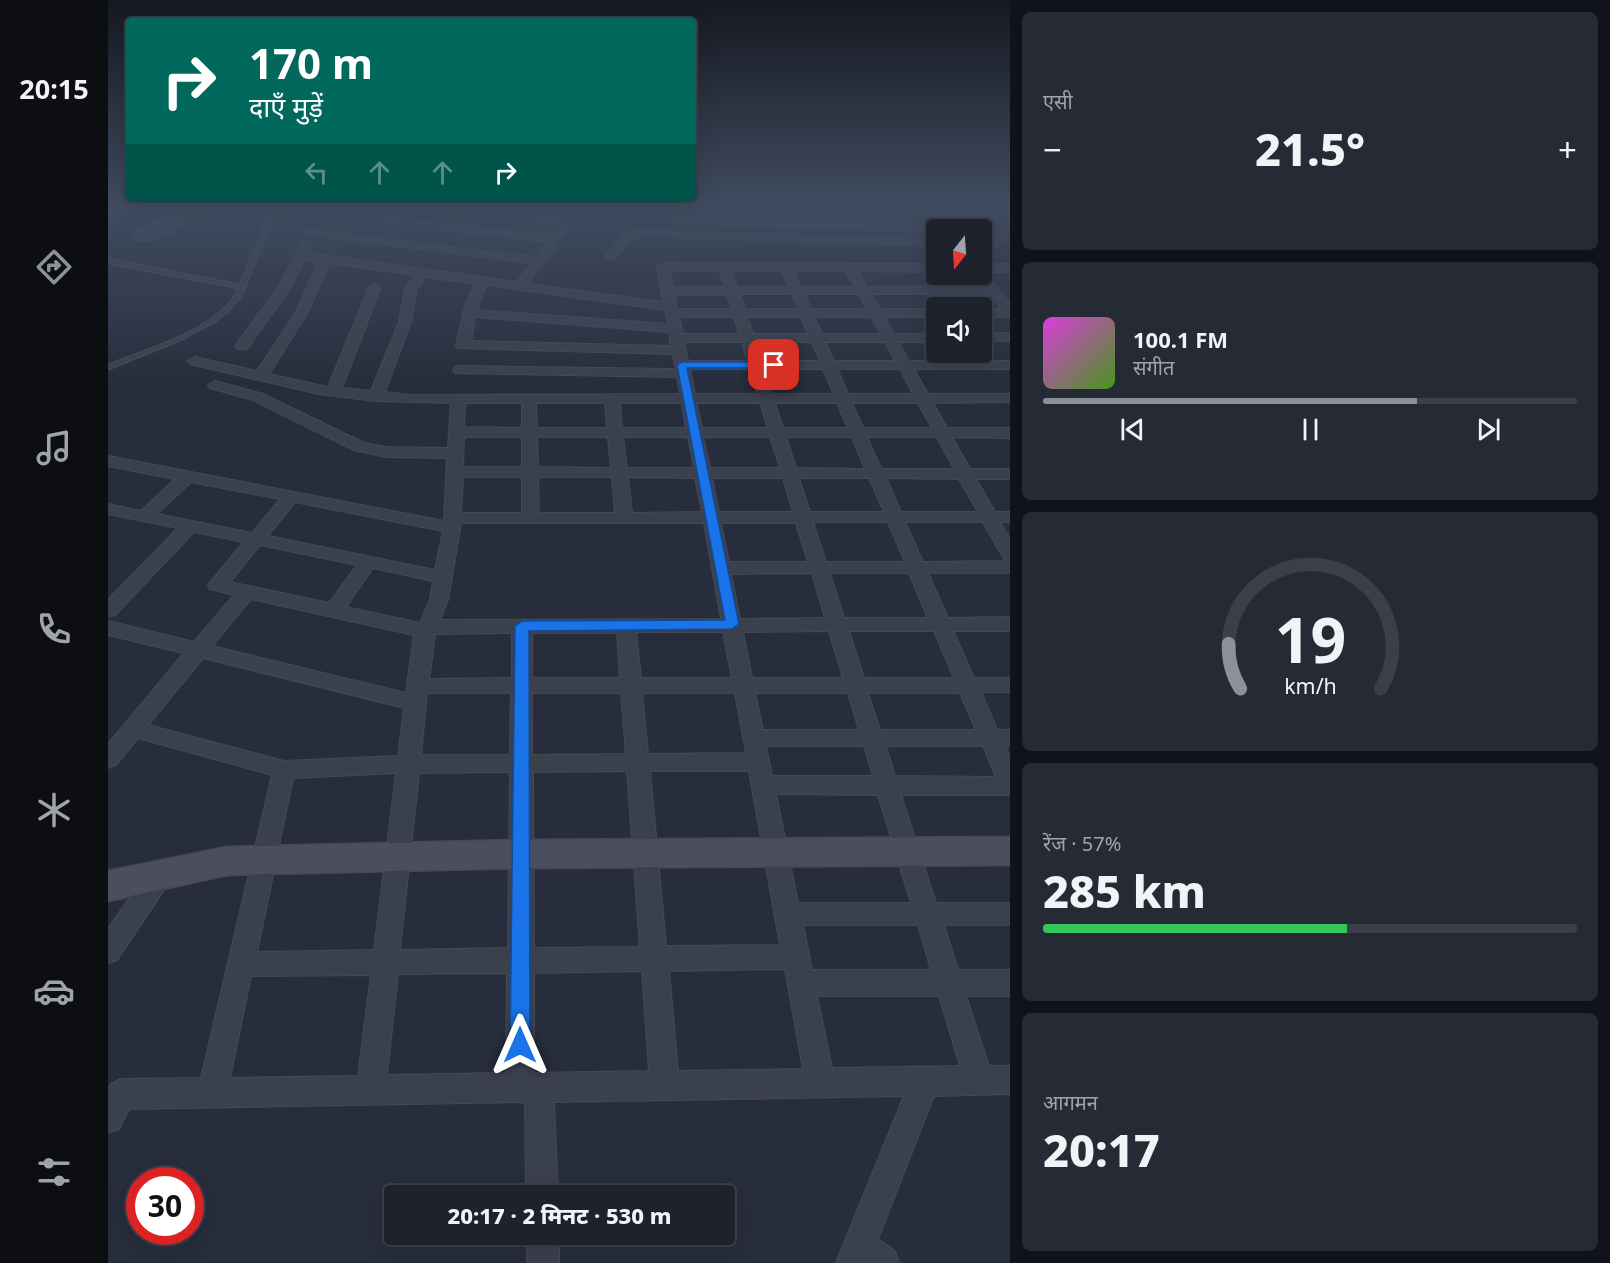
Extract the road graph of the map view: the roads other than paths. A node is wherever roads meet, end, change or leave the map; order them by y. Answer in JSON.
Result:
{"nodes":[{"id":1,"x":128,"y":265,"type":"edge"},
{"id":2,"x":251,"y":265,"type":"edge"},
{"id":3,"x":297,"y":265,"type":"edge"},
{"id":4,"x":323,"y":265,"type":"edge"},
{"id":5,"x":365,"y":265,"type":"edge"},
{"id":6,"x":536,"y":265,"type":"edge"},
{"id":7,"x":733,"y":265,"type":"edge"},
{"id":8,"x":778,"y":265,"type":"edge"},
{"id":9,"x":856,"y":265,"type":"edge"},
{"id":10,"x":904,"y":265,"type":"edge"},
{"id":11,"x":725,"y":267,"type":"junction"},
{"id":12,"x":915,"y":267,"type":"junction"},
{"id":13,"x":926,"y":268,"type":"edge"},
{"id":14,"x":992,"y":268,"type":"edge"},
{"id":15,"x":1010,"y":268,"type":"edge"},
{"id":16,"x":423,"y":272,"type":"junction"},
{"id":17,"x":482,"y":281,"type":"junction"},
{"id":18,"x":520,"y":286,"type":"junction"},
{"id":19,"x":242,"y":287,"type":"junction"},
{"id":20,"x":375,"y":287,"type":"dead end"},
{"id":21,"x":796,"y":290,"type":"junction"},
{"id":22,"x":863,"y":290,"type":"junction"},
{"id":23,"x":930,"y":290,"type":"junction"},
{"id":24,"x":733,"y":291,"type":"junction"},
{"id":25,"x":1000,"y":295,"type":"edge"},
{"id":26,"x":934,"y":297,"type":"edge"},
{"id":27,"x":470,"y":313,"type":"junction"},
{"id":28,"x":740,"y":313,"type":"junction"},
{"id":29,"x":806,"y":313,"type":"junction"},
{"id":30,"x":876,"y":313,"type":"junction"},
{"id":31,"x":926,"y":313,"type":"edge"},
{"id":32,"x":992,"y":313,"type":"edge"},
{"id":33,"x":1010,"y":313,"type":"edge"},
{"id":34,"x":676,"y":333,"type":"junction"},
{"id":35,"x":992,"y":337,"type":"edge"},
{"id":36,"x":1010,"y":337,"type":"edge"},
{"id":37,"x":747,"y":338,"type":"junction"},
{"id":38,"x":817,"y":338,"type":"junction"},
{"id":39,"x":889,"y":338,"type":"junction"},
{"id":40,"x":926,"y":338,"type":"edge"},
{"id":41,"x":242,"y":346,"type":"dead end"},
{"id":42,"x":195,"y":361,"type":"dead end"},
{"id":43,"x":992,"y":362,"type":"edge"},
{"id":44,"x":928,"y":363,"type":"edge"},
{"id":45,"x":978,"y":363,"type":"edge"},
{"id":46,"x":756,"y":365,"type":"junction"},
{"id":47,"x":828,"y":365,"type":"junction"},
{"id":48,"x":904,"y":365,"type":"junction"},
{"id":49,"x":1010,"y":365,"type":"edge"},
{"id":50,"x":108,"y":367,"type":"edge"},
{"id":51,"x":460,"y":370,"type":"dead end"},
{"id":52,"x":260,"y":376,"type":"junction"},
{"id":53,"x":215,"y":385,"type":"dead end"},
{"id":54,"x":333,"y":392,"type":"junction"},
{"id":55,"x":376,"y":397,"type":"junction"},
{"id":56,"x":688,"y":398,"type":"junction"},
{"id":57,"x":766,"y":398,"type":"junction"},
{"id":58,"x":843,"y":398,"type":"junction"},
{"id":59,"x":923,"y":398,"type":"junction"},
{"id":60,"x":1006,"y":398,"type":"edge"},
{"id":61,"x":529,"y":399,"type":"junction"},
{"id":62,"x":612,"y":399,"type":"junction"},
{"id":63,"x":458,"y":400,"type":"junction"},
{"id":64,"x":1010,"y":411,"type":"edge"},
{"id":65,"x":530,"y":432,"type":"junction"},
{"id":66,"x":615,"y":432,"type":"junction"},
{"id":67,"x":694,"y":432,"type":"junction"},
{"id":68,"x":777,"y":432,"type":"junction"},
{"id":69,"x":858,"y":432,"type":"junction"},
{"id":70,"x":942,"y":433,"type":"junction"},
{"id":71,"x":1010,"y":433,"type":"edge"},
{"id":72,"x":455,"y":452,"type":"junction"},
{"id":73,"x":108,"y":461,"type":"edge"},
{"id":74,"x":531,"y":472,"type":"junction"},
{"id":75,"x":620,"y":473,"type":"junction"},
{"id":76,"x":702,"y":473,"type":"junction"},
{"id":77,"x":790,"y":473,"type":"junction"},
{"id":78,"x":876,"y":474,"type":"junction"},
{"id":79,"x":965,"y":474,"type":"junction"},
{"id":80,"x":1010,"y":474,"type":"edge"},
{"id":81,"x":187,"y":477,"type":"junction"},
{"id":82,"x":291,"y":497,"type":"junction"},
{"id":83,"x":108,"y":509,"type":"edge"},
{"id":84,"x":145,"y":516,"type":"junction"},
{"id":85,"x":989,"y":517,"type":"junction"},
{"id":86,"x":1010,"y":517,"type":"edge"},
{"id":87,"x":804,"y":518,"type":"junction"},
{"id":88,"x":895,"y":518,"type":"junction"},
{"id":89,"x":531,"y":519,"type":"junction"},
{"id":90,"x":624,"y":519,"type":"junction"},
{"id":91,"x":711,"y":519,"type":"junction"},
{"id":92,"x":452,"y":523,"type":"junction"},
{"id":93,"x":190,"y":526,"type":"junction"},
{"id":94,"x":255,"y":539,"type":"junction"},
{"id":95,"x":1010,"y":555,"type":"edge"},
{"id":96,"x":368,"y":562,"type":"junction"},
{"id":97,"x":916,"y":567,"type":"junction"},
{"id":98,"x":1010,"y":567,"type":"edge"},
{"id":99,"x":721,"y":568,"type":"junction"},
{"id":100,"x":819,"y":568,"type":"junction"},
{"id":101,"x":443,"y":577,"type":"junction"},
{"id":102,"x":247,"y":591,"type":"junction"},
{"id":103,"x":112,"y":601,"type":"edge"},
{"id":104,"x":334,"y":610,"type":"junction"},
{"id":105,"x":732,"y":624,"type":"junction"},
{"id":106,"x":836,"y":624,"type":"junction"},
{"id":107,"x":941,"y":624,"type":"junction"},
{"id":108,"x":1010,"y":624,"type":"edge"},
{"id":109,"x":626,"y":625,"type":"junction"},
{"id":110,"x":522,"y":626,"type":"junction"},
{"id":111,"x":108,"y":628,"type":"edge"},
{"id":112,"x":427,"y":629,"type":"junction"},
{"id":113,"x":198,"y":650,"type":"junction"},
{"id":114,"x":744,"y":685,"type":"junction"},
{"id":115,"x":855,"y":685,"type":"junction"},
{"id":116,"x":967,"y":685,"type":"junction"},
{"id":117,"x":1010,"y":685,"type":"edge"},
{"id":118,"x":522,"y":686,"type":"junction"},
{"id":119,"x":631,"y":686,"type":"junction"},
{"id":120,"x":417,"y":695,"type":"junction"},
{"id":121,"x":133,"y":729,"type":"junction"},
{"id":122,"x":755,"y":738,"type":"junction"},
{"id":123,"x":872,"y":738,"type":"junction"},
{"id":124,"x":1000,"y":738,"type":"edge"},
{"id":125,"x":108,"y":759,"type":"edge"},
{"id":126,"x":759,"y":762,"type":"junction"},
{"id":127,"x":638,"y":763,"type":"junction"},
{"id":128,"x":409,"y":764,"type":"junction"},
{"id":129,"x":521,"y":764,"type":"junction"},
{"id":130,"x":284,"y":770,"type":"junction"},
{"id":131,"x":764,"y":785,"type":"junction"},
{"id":132,"x":887,"y":785,"type":"junction"},
{"id":133,"x":1010,"y":785,"type":"edge"},
{"id":134,"x":1010,"y":851,"type":"edge"},
{"id":135,"x":777,"y":852,"type":"junction"},
{"id":136,"x":907,"y":852,"type":"junction"},
{"id":137,"x":645,"y":853,"type":"junction"},
{"id":138,"x":521,"y":854,"type":"junction"},
{"id":139,"x":398,"y":856,"type":"junction"},
{"id":140,"x":264,"y":860,"type":"junction"},
{"id":141,"x":159,"y":876,"type":"junction"},
{"id":142,"x":108,"y":886,"type":"edge"},
{"id":143,"x":789,"y":914,"type":"junction"},
{"id":144,"x":927,"y":914,"type":"junction"},
{"id":145,"x":1010,"y":914,"type":"edge"},
{"id":146,"x":108,"y":951,"type":"edge"},
{"id":147,"x":797,"y":957,"type":"junction"},
{"id":148,"x":654,"y":958,"type":"junction"},
{"id":149,"x":521,"y":959,"type":"junction"},
{"id":150,"x":386,"y":961,"type":"junction"},
{"id":151,"x":241,"y":964,"type":"junction"},
{"id":152,"x":801,"y":983,"type":"junction"},
{"id":153,"x":948,"y":983,"type":"junction"},
{"id":154,"x":1010,"y":983,"type":"edge"},
{"id":155,"x":979,"y":1080,"type":"junction"},
{"id":156,"x":1010,"y":1080,"type":"edge"},
{"id":157,"x":925,"y":1081,"type":"junction"},
{"id":158,"x":820,"y":1083,"type":"junction"},
{"id":159,"x":665,"y":1085,"type":"junction"},
{"id":160,"x":529,"y":1088,"type":"junction"},
{"id":161,"x":371,"y":1090,"type":"junction"},
{"id":162,"x":212,"y":1093,"type":"junction"},
{"id":163,"x":108,"y":1118,"type":"edge"},
{"id":164,"x":541,"y":1185,"type":"edge"},
{"id":165,"x":543,"y":1245,"type":"edge"},
{"id":166,"x":865,"y":1257,"type":"edge"},
{"id":167,"x":543,"y":1263,"type":"edge"}],
"edges":[{"from":1,"to":19,"type":"lane"},
{"from":2,"to":19,"type":"lane"},
{"from":3,"to":41,"type":"street"},
{"from":4,"to":52,"type":"street"},
{"from":5,"to":16,"type":"street"},
{"from":6,"to":18,"type":"street"},
{"from":7,"to":11,"type":"street"},
{"from":8,"to":21,"type":"street"},
{"from":9,"to":22,"type":"street"},
{"from":10,"to":12,"type":"street"},
{"from":11,"to":24,"type":"street"},
{"from":11,"to":34,"type":"street"},
{"from":12,"to":13,"type":"street"},
{"from":12,"to":23,"type":"street"},
{"from":14,"to":15,"type":"street"},
{"from":16,"to":17,"type":"street"},
{"from":16,"to":55,"type":"street"},
{"from":17,"to":18,"type":"street"},
{"from":17,"to":27,"type":"street"},
{"from":18,"to":34,"type":"street"},
{"from":19,"to":50,"type":"lane"},
{"from":20,"to":54,"type":"street"},
{"from":21,"to":22,"type":"street"},
{"from":21,"to":24,"type":"street"},
{"from":21,"to":29,"type":"street"},
{"from":22,"to":23,"type":"street"},
{"from":22,"to":30,"type":"street"},
{"from":23,"to":25,"type":"street"},
{"from":23,"to":26,"type":"street"},
{"from":24,"to":28,"type":"street"},
{"from":24,"to":34,"type":"street"},
{"from":25,"to":33,"type":"street"},
{"from":27,"to":34,"type":"street"},
{"from":27,"to":34,"type":"street"},
{"from":28,"to":29,"type":"street"},
{"from":28,"to":34,"type":"street"},
{"from":28,"to":37,"type":"street"},
{"from":29,"to":30,"type":"street"},
{"from":29,"to":38,"type":"street"},
{"from":30,"to":31,"type":"street"},
{"from":30,"to":39,"type":"street"},
{"from":32,"to":33,"type":"street"},
{"from":34,"to":37,"type":"street"},
{"from":34,"to":46,"type":"street"},
{"from":34,"to":51,"type":"street"},
{"from":34,"to":56,"type":"street"},
{"from":35,"to":36,"type":"street"},
{"from":37,"to":38,"type":"street"},
{"from":37,"to":46,"type":"street"},
{"from":38,"to":39,"type":"street"},
{"from":38,"to":47,"type":"street"},
{"from":39,"to":40,"type":"street"},
{"from":39,"to":48,"type":"street"},
{"from":42,"to":52,"type":"street"},
{"from":43,"to":49,"type":"street"},
{"from":44,"to":48,"type":"street"},
{"from":45,"to":60,"type":"street"},
{"from":46,"to":47,"type":"street"},
{"from":46,"to":57,"type":"street"},
{"from":47,"to":48,"type":"street"},
{"from":47,"to":58,"type":"street"},
{"from":48,"to":59,"type":"street"},
{"from":52,"to":54,"type":"street"},
{"from":53,"to":72,"type":"street"},
{"from":54,"to":55,"type":"street"},
{"from":55,"to":63,"type":"street"},
{"from":56,"to":57,"type":"street"},
{"from":56,"to":62,"type":"street"},
{"from":56,"to":67,"type":"street"},
{"from":57,"to":58,"type":"street"},
{"from":57,"to":68,"type":"street"},
{"from":58,"to":59,"type":"street"},
{"from":58,"to":69,"type":"street"},
{"from":59,"to":60,"type":"street"},
{"from":59,"to":70,"type":"street"},
{"from":60,"to":64,"type":"street"},
{"from":61,"to":62,"type":"street"},
{"from":61,"to":63,"type":"street"},
{"from":61,"to":65,"type":"street"},
{"from":62,"to":66,"type":"street"},
{"from":63,"to":72,"type":"street"},
{"from":65,"to":66,"type":"street"},
{"from":65,"to":72,"type":"street"},
{"from":65,"to":74,"type":"street"},
{"from":66,"to":67,"type":"street"},
{"from":66,"to":75,"type":"street"},
{"from":67,"to":68,"type":"street"},
{"from":67,"to":76,"type":"street"},
{"from":68,"to":69,"type":"street"},
{"from":68,"to":77,"type":"street"},
{"from":69,"to":70,"type":"street"},
{"from":69,"to":78,"type":"street"},
{"from":70,"to":71,"type":"street"},
{"from":70,"to":79,"type":"street"},
{"from":72,"to":74,"type":"street"},
{"from":72,"to":92,"type":"street"},
{"from":73,"to":81,"type":"street"},
{"from":74,"to":75,"type":"street"},
{"from":74,"to":89,"type":"street"},
{"from":75,"to":76,"type":"street"},
{"from":75,"to":90,"type":"street"},
{"from":76,"to":77,"type":"street"},
{"from":76,"to":91,"type":"street"},
{"from":77,"to":78,"type":"street"},
{"from":77,"to":87,"type":"street"},
{"from":78,"to":79,"type":"street"},
{"from":78,"to":88,"type":"street"},
{"from":79,"to":80,"type":"street"},
{"from":79,"to":85,"type":"street"},
{"from":81,"to":82,"type":"street"},
{"from":81,"to":84,"type":"street"},
{"from":82,"to":92,"type":"street"},
{"from":82,"to":94,"type":"street"},
{"from":83,"to":84,"type":"street"},
{"from":84,"to":93,"type":"street"},
{"from":85,"to":86,"type":"street"},
{"from":85,"to":88,"type":"street"},
{"from":85,"to":95,"type":"street"},
{"from":87,"to":88,"type":"street"},
{"from":87,"to":91,"type":"street"},
{"from":87,"to":100,"type":"street"},
{"from":88,"to":97,"type":"street"},
{"from":89,"to":90,"type":"street"},
{"from":89,"to":92,"type":"street"},
{"from":90,"to":91,"type":"street"},
{"from":91,"to":99,"type":"street"},
{"from":92,"to":101,"type":"street"},
{"from":93,"to":94,"type":"street"},
{"from":93,"to":103,"type":"street"},
{"from":94,"to":96,"type":"street"},
{"from":94,"to":102,"type":"street"},
{"from":96,"to":101,"type":"street"},
{"from":96,"to":104,"type":"street"},
{"from":97,"to":98,"type":"street"},
{"from":97,"to":100,"type":"street"},
{"from":97,"to":107,"type":"street"},
{"from":99,"to":100,"type":"street"},
{"from":99,"to":105,"type":"street"},
{"from":100,"to":106,"type":"street"},
{"from":101,"to":112,"type":"street"},
{"from":102,"to":104,"type":"street"},
{"from":102,"to":113,"type":"street"},
{"from":104,"to":112,"type":"street"},
{"from":105,"to":106,"type":"street"},
{"from":105,"to":109,"type":"street"},
{"from":105,"to":114,"type":"street"},
{"from":106,"to":107,"type":"street"},
{"from":106,"to":115,"type":"street"},
{"from":107,"to":108,"type":"street"},
{"from":107,"to":116,"type":"street"},
{"from":109,"to":110,"type":"street"},
{"from":109,"to":119,"type":"street"},
{"from":110,"to":112,"type":"street"},
{"from":110,"to":118,"type":"street"},
{"from":111,"to":113,"type":"street"},
{"from":112,"to":120,"type":"street"},
{"from":113,"to":120,"type":"street"},
{"from":113,"to":121,"type":"street"},
{"from":114,"to":115,"type":"street"},
{"from":114,"to":119,"type":"street"},
{"from":114,"to":122,"type":"street"},
{"from":115,"to":116,"type":"street"},
{"from":115,"to":123,"type":"street"},
{"from":116,"to":117,"type":"street"},
{"from":116,"to":124,"type":"street"},
{"from":118,"to":119,"type":"street"},
{"from":118,"to":120,"type":"street"},
{"from":118,"to":129,"type":"street"},
{"from":119,"to":127,"type":"street"},
{"from":120,"to":128,"type":"street"},
{"from":121,"to":125,"type":"street"},
{"from":121,"to":130,"type":"street"},
{"from":122,"to":123,"type":"street"},
{"from":122,"to":126,"type":"street"},
{"from":123,"to":124,"type":"street"},
{"from":123,"to":132,"type":"street"},
{"from":124,"to":133,"type":"street"},
{"from":126,"to":127,"type":"street"},
{"from":126,"to":131,"type":"street"},
{"from":127,"to":129,"type":"street"},
{"from":127,"to":137,"type":"street"},
{"from":128,"to":129,"type":"street"},
{"from":128,"to":130,"type":"street"},
{"from":128,"to":139,"type":"street"},
{"from":129,"to":138,"type":"street"},
{"from":130,"to":140,"type":"street"},
{"from":131,"to":132,"type":"street"},
{"from":131,"to":135,"type":"street"},
{"from":132,"to":133,"type":"street"},
{"from":132,"to":136,"type":"street"},
{"from":134,"to":136,"type":"street"},
{"from":135,"to":136,"type":"street"},
{"from":135,"to":137,"type":"street"},
{"from":135,"to":143,"type":"street"},
{"from":136,"to":144,"type":"street"},
{"from":137,"to":138,"type":"street"},
{"from":137,"to":148,"type":"street"},
{"from":138,"to":139,"type":"street"},
{"from":138,"to":149,"type":"street"},
{"from":139,"to":140,"type":"street"},
{"from":139,"to":150,"type":"street"},
{"from":140,"to":141,"type":"street"},
{"from":140,"to":151,"type":"street"},
{"from":141,"to":142,"type":"street"},
{"from":141,"to":146,"type":"street"},
{"from":143,"to":144,"type":"street"},
{"from":143,"to":147,"type":"street"},
{"from":144,"to":145,"type":"street"},
{"from":144,"to":153,"type":"street"},
{"from":147,"to":148,"type":"street"},
{"from":147,"to":152,"type":"street"},
{"from":148,"to":149,"type":"street"},
{"from":148,"to":159,"type":"street"},
{"from":149,"to":150,"type":"street"},
{"from":149,"to":160,"type":"street"},
{"from":150,"to":151,"type":"street"},
{"from":150,"to":161,"type":"street"},
{"from":151,"to":162,"type":"street"},
{"from":152,"to":153,"type":"street"},
{"from":152,"to":158,"type":"street"},
{"from":153,"to":154,"type":"street"},
{"from":153,"to":155,"type":"street"},
{"from":155,"to":156,"type":"street"},
{"from":155,"to":157,"type":"street"},
{"from":157,"to":158,"type":"street"},
{"from":157,"to":166,"type":"street"},
{"from":158,"to":159,"type":"street"},
{"from":159,"to":160,"type":"street"},
{"from":160,"to":161,"type":"street"},
{"from":160,"to":164,"type":"street"},
{"from":161,"to":162,"type":"street"},
{"from":162,"to":163,"type":"street"},
{"from":165,"to":167,"type":"street"}]}
